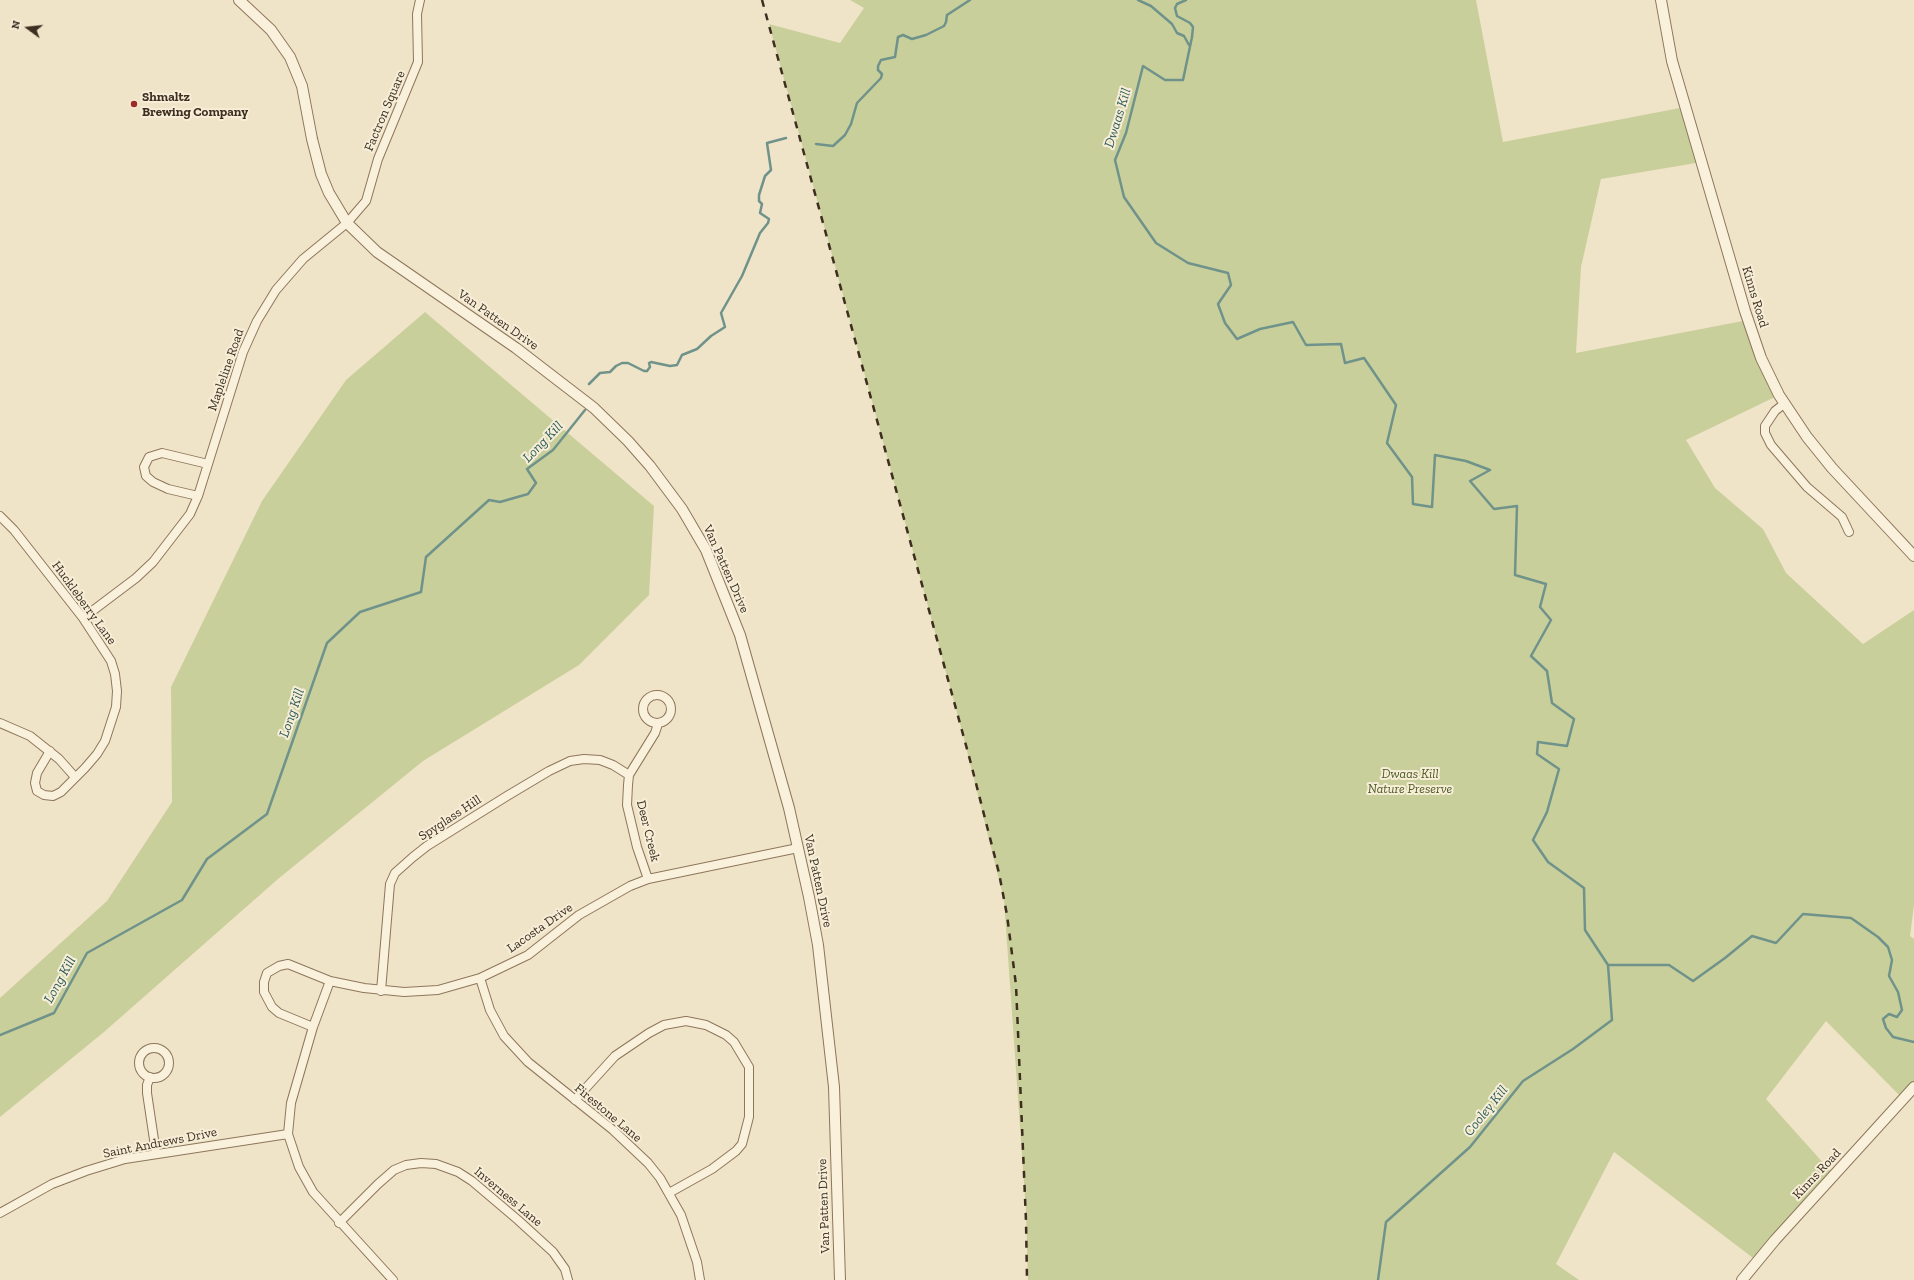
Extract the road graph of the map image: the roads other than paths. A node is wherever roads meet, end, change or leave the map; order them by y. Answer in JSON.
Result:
{"nodes":[{"id":1,"x":239,"y":0,"type":"edge"},
{"id":2,"x":420,"y":0,"type":"edge"},
{"id":3,"x":1661,"y":0,"type":"edge"},
{"id":4,"x":347,"y":223,"type":"junction"},
{"id":5,"x":1785,"y":403,"type":"junction"},
{"id":6,"x":208,"y":464,"type":"junction"},
{"id":7,"x":198,"y":496,"type":"junction"},
{"id":8,"x":0,"y":516,"type":"edge"},
{"id":9,"x":1849,"y":532,"type":"dead end"},
{"id":10,"x":1912,"y":550,"type":"edge"},
{"id":11,"x":83,"y":618,"type":"junction"},
{"id":12,"x":0,"y":723,"type":"edge"},
{"id":13,"x":658,"y":724,"type":"dead end"},
{"id":14,"x":50,"y":752,"type":"junction"},
{"id":15,"x":629,"y":775,"type":"junction"},
{"id":16,"x":75,"y":777,"type":"junction"},
{"id":17,"x":798,"y":848,"type":"junction"},
{"id":18,"x":648,"y":879,"type":"junction"},
{"id":19,"x":480,"y":978,"type":"junction"},
{"id":20,"x":330,"y":981,"type":"junction"},
{"id":21,"x":381,"y":991,"type":"junction"},
{"id":22,"x":313,"y":1027,"type":"junction"},
{"id":23,"x":150,"y":1077,"type":"dead end"},
{"id":24,"x":1914,"y":1087,"type":"edge"},
{"id":25,"x":575,"y":1100,"type":"junction"},
{"id":26,"x":288,"y":1134,"type":"junction"},
{"id":27,"x":156,"y":1153,"type":"junction"},
{"id":28,"x":669,"y":1193,"type":"junction"},
{"id":29,"x":0,"y":1213,"type":"edge"},
{"id":30,"x":339,"y":1223,"type":"junction"},
{"id":31,"x":390,"y":1279,"type":"edge"},
{"id":32,"x":568,"y":1280,"type":"edge"},
{"id":33,"x":700,"y":1280,"type":"edge"},
{"id":34,"x":840,"y":1280,"type":"edge"},
{"id":35,"x":1742,"y":1280,"type":"edge"}],
"edges":[{"from":1,"to":4,"type":"street","name":"Van Patten Drive"},
{"from":2,"to":4,"type":"street","name":"Factron Square"},
{"from":3,"to":5,"type":"street","name":"Kinns Road"},
{"from":4,"to":6,"type":"street","name":"Mapleline Road"},
{"from":4,"to":17,"type":"street","name":"Van Patten Drive"},
{"from":5,"to":9,"type":"street"},
{"from":5,"to":10,"type":"street","name":"Kinns Road"},
{"from":6,"to":7,"type":"street","name":"Mapleline Road"},
{"from":6,"to":7,"type":"street"},
{"from":7,"to":11,"type":"street","name":"Mapleline Road"},
{"from":8,"to":11,"type":"street","name":"Huckleberry Lane"},
{"from":11,"to":16,"type":"street","name":"Huckleberry Lane"},
{"from":12,"to":14,"type":"street"},
{"from":13,"to":15,"type":"street","name":"Deer Creek"},
{"from":14,"to":16,"type":"street"},
{"from":14,"to":16,"type":"street","name":"Huckleberry Lane"},
{"from":15,"to":18,"type":"street","name":"Deer Creek"},
{"from":15,"to":21,"type":"street","name":"Spyglass Hill"},
{"from":17,"to":18,"type":"street","name":"Lacosta Drive"},
{"from":17,"to":34,"type":"street","name":"Van Patten Drive"},
{"from":18,"to":19,"type":"street","name":"Lacosta Drive"},
{"from":19,"to":21,"type":"street","name":"Lacosta Drive"},
{"from":19,"to":25,"type":"street","name":"Firestone Lane"},
{"from":20,"to":21,"type":"street","name":"Lacosta Drive"},
{"from":20,"to":22,"type":"street"},
{"from":20,"to":22,"type":"street","name":"Lacosta Drive"},
{"from":22,"to":26,"type":"street"},
{"from":23,"to":27,"type":"street"},
{"from":24,"to":35,"type":"street","name":"Kinns Road"},
{"from":25,"to":28,"type":"street","name":"Firestone Lane"},
{"from":25,"to":28,"type":"street"},
{"from":26,"to":27,"type":"street","name":"Saint Andrews Drive"},
{"from":26,"to":30,"type":"street"},
{"from":27,"to":29,"type":"street","name":"Saint Andrews Drive"},
{"from":28,"to":33,"type":"street","name":"Firestone Lane"},
{"from":30,"to":31,"type":"street"},
{"from":30,"to":32,"type":"street","name":"Inverness Lane"}]}
